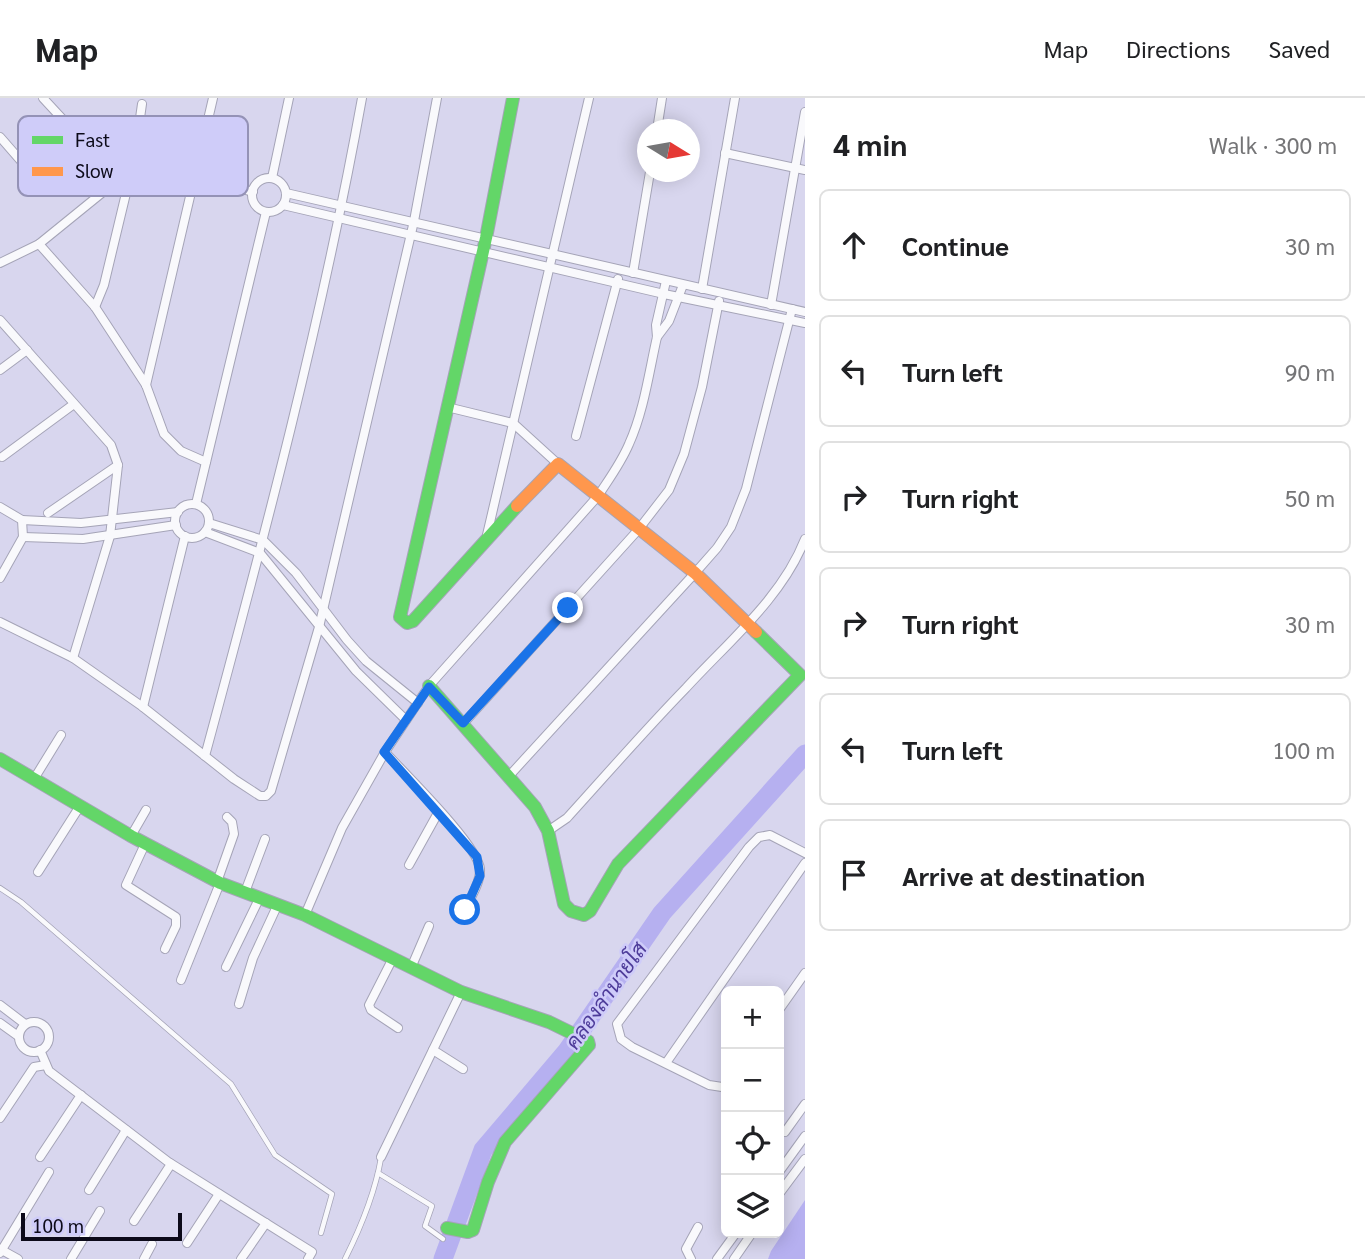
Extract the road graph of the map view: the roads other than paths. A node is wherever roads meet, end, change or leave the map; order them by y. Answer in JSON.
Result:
{"nodes":[{"id":1,"x":43,"y":98,"type":"edge"},
{"id":2,"x":213,"y":98,"type":"edge"},
{"id":3,"x":289,"y":98,"type":"edge"},
{"id":4,"x":362,"y":98,"type":"edge"},
{"id":5,"x":437,"y":98,"type":"edge"},
{"id":6,"x":513,"y":98,"type":"edge"},
{"id":7,"x":589,"y":98,"type":"edge"},
{"id":8,"x":662,"y":98,"type":"edge"},
{"id":9,"x":735,"y":98,"type":"edge"},
{"id":10,"x":142,"y":104,"type":"dead end"},
{"id":11,"x":805,"y":113,"type":"edge"},
{"id":12,"x":60,"y":116,"type":"edge"},
{"id":13,"x":140,"y":116,"type":"edge"},
{"id":14,"x":209,"y":116,"type":"edge"},
{"id":15,"x":659,"y":119,"type":"edge"},
{"id":16,"x":0,"y":137,"type":"edge"},
{"id":17,"x":725,"y":153,"type":"junction"},
{"id":18,"x":18,"y":158,"type":"edge"},
{"id":19,"x":795,"y":169,"type":"junction"},
{"id":20,"x":805,"y":170,"type":"edge"},
{"id":21,"x":272,"y":178,"type":"junction"},
{"id":22,"x":648,"y":182,"type":"edge"},
{"id":23,"x":248,"y":191,"type":"edge"},
{"id":24,"x":253,"y":192,"type":"junction"},
{"id":25,"x":286,"y":193,"type":"junction"},
{"id":26,"x":98,"y":196,"type":"edge"},
{"id":27,"x":125,"y":196,"type":"edge"},
{"id":28,"x":191,"y":196,"type":"edge"},
{"id":29,"x":283,"y":205,"type":"junction"},
{"id":30,"x":343,"y":205,"type":"junction"},
{"id":31,"x":266,"y":212,"type":"junction"},
{"id":32,"x":340,"y":218,"type":"junction"},
{"id":33,"x":414,"y":221,"type":"junction"},
{"id":34,"x":411,"y":234,"type":"junction"},
{"id":35,"x":486,"y":238,"type":"junction"},
{"id":36,"x":39,"y":244,"type":"junction"},
{"id":37,"x":483,"y":251,"type":"junction"},
{"id":38,"x":554,"y":254,"type":"junction"},
{"id":39,"x":0,"y":263,"type":"edge"},
{"id":40,"x":551,"y":267,"type":"junction"},
{"id":41,"x":621,"y":270,"type":"junction"},
{"id":42,"x":633,"y":272,"type":"junction"},
{"id":43,"x":666,"y":281,"type":"junction"},
{"id":44,"x":618,"y":282,"type":"junction"},
{"id":45,"x":683,"y":285,"type":"junction"},
{"id":46,"x":702,"y":289,"type":"junction"},
{"id":47,"x":721,"y":293,"type":"junction"},
{"id":48,"x":664,"y":294,"type":"junction"},
{"id":49,"x":679,"y":297,"type":"junction"},
{"id":50,"x":718,"y":304,"type":"junction"},
{"id":51,"x":771,"y":304,"type":"junction"},
{"id":52,"x":95,"y":307,"type":"junction"},
{"id":53,"x":792,"y":309,"type":"junction"},
{"id":54,"x":805,"y":312,"type":"edge"},
{"id":55,"x":789,"y":319,"type":"junction"},
{"id":56,"x":0,"y":320,"type":"edge"},
{"id":57,"x":805,"y":323,"type":"edge"},
{"id":58,"x":657,"y":337,"type":"junction"},
{"id":59,"x":27,"y":350,"type":"junction"},
{"id":60,"x":0,"y":370,"type":"edge"},
{"id":61,"x":146,"y":385,"type":"junction"},
{"id":62,"x":74,"y":404,"type":"junction"},
{"id":63,"x":447,"y":407,"type":"junction"},
{"id":64,"x":513,"y":423,"type":"junction"},
{"id":65,"x":576,"y":436,"type":"dead end"},
{"id":66,"x":2,"y":457,"type":"dead end"},
{"id":67,"x":206,"y":462,"type":"junction"},
{"id":68,"x":558,"y":464,"type":"junction"},
{"id":69,"x":118,"y":466,"type":"junction"},
{"id":70,"x":598,"y":496,"type":"junction"},
{"id":71,"x":197,"y":504,"type":"junction"},
{"id":72,"x":0,"y":507,"type":"edge"},
{"id":73,"x":178,"y":512,"type":"junction"},
{"id":74,"x":48,"y":513,"type":"dead end"},
{"id":75,"x":22,"y":520,"type":"junction"},
{"id":76,"x":112,"y":520,"type":"junction"},
{"id":77,"x":209,"y":523,"type":"junction"},
{"id":78,"x":176,"y":525,"type":"junction"},
{"id":79,"x":638,"y":530,"type":"junction"},
{"id":80,"x":205,"y":532,"type":"junction"},
{"id":81,"x":110,"y":536,"type":"junction"},
{"id":82,"x":185,"y":536,"type":"junction"},
{"id":83,"x":23,"y":537,"type":"junction"},
{"id":84,"x":487,"y":537,"type":"junction"},
{"id":85,"x":805,"y":539,"type":"edge"},
{"id":86,"x":263,"y":540,"type":"junction"},
{"id":87,"x":260,"y":553,"type":"junction"},
{"id":88,"x":695,"y":573,"type":"junction"},
{"id":89,"x":0,"y":578,"type":"edge"},
{"id":90,"x":323,"y":607,"type":"junction"},
{"id":91,"x":0,"y":622,"type":"edge"},
{"id":92,"x":748,"y":622,"type":"junction"},
{"id":93,"x":318,"y":627,"type":"junction"},
{"id":94,"x":74,"y":658,"type":"junction"},
{"id":95,"x":802,"y":672,"type":"edge"},
{"id":96,"x":429,"y":687,"type":"junction"},
{"id":97,"x":418,"y":703,"type":"junction"},
{"id":98,"x":143,"y":706,"type":"junction"},
{"id":99,"x":406,"y":720,"type":"junction"},
{"id":100,"x":463,"y":723,"type":"junction"},
{"id":101,"x":61,"y":735,"type":"dead end"},
{"id":102,"x":384,"y":752,"type":"junction"},
{"id":103,"x":205,"y":756,"type":"junction"},
{"id":104,"x":0,"y":759,"type":"edge"},
{"id":105,"x":509,"y":776,"type":"junction"},
{"id":106,"x":34,"y":779,"type":"junction"},
{"id":107,"x":80,"y":806,"type":"junction"},
{"id":108,"x":146,"y":810,"type":"dead end"},
{"id":109,"x":439,"y":811,"type":"junction"},
{"id":110,"x":227,"y":817,"type":"dead end"},
{"id":111,"x":548,"y":831,"type":"junction"},
{"id":112,"x":131,"y":836,"type":"junction"},
{"id":113,"x":265,"y":839,"type":"dead end"},
{"id":114,"x":145,"y":844,"type":"junction"},
{"id":115,"x":805,"y":853,"type":"edge"},
{"id":116,"x":805,"y":863,"type":"edge"},
{"id":117,"x":409,"y":865,"type":"dead end"},
{"id":118,"x":38,"y":872,"type":"dead end"},
{"id":119,"x":219,"y":883,"type":"junction"},
{"id":120,"x":0,"y":888,"type":"edge"},
{"id":121,"x":245,"y":892,"type":"junction"},
{"id":122,"x":260,"y":897,"type":"junction"},
{"id":123,"x":278,"y":904,"type":"junction"},
{"id":124,"x":465,"y":910,"type":"dead end"},
{"id":125,"x":305,"y":915,"type":"junction"},
{"id":126,"x":429,"y":926,"type":"dead end"},
{"id":127,"x":165,"y":949,"type":"dead end"},
{"id":128,"x":393,"y":958,"type":"junction"},
{"id":129,"x":226,"y":967,"type":"dead end"},
{"id":130,"x":411,"y":968,"type":"junction"},
{"id":131,"x":805,"y":973,"type":"edge"},
{"id":132,"x":181,"y":980,"type":"dead end"},
{"id":133,"x":461,"y":992,"type":"junction"},
{"id":134,"x":784,"y":1003,"type":"edge"},
{"id":135,"x":239,"y":1004,"type":"dead end"},
{"id":136,"x":0,"y":1006,"type":"edge"},
{"id":137,"x":9,"y":1012,"type":"junction"},
{"id":138,"x":25,"y":1024,"type":"junction"},
{"id":139,"x":0,"y":1025,"type":"edge"},
{"id":140,"x":398,"y":1028,"type":"dead end"},
{"id":141,"x":18,"y":1036,"type":"junction"},
{"id":142,"x":40,"y":1050,"type":"junction"},
{"id":143,"x":433,"y":1050,"type":"junction"},
{"id":144,"x":666,"y":1063,"type":"junction"},
{"id":145,"x":46,"y":1065,"type":"junction"},
{"id":146,"x":463,"y":1069,"type":"dead end"},
{"id":147,"x":721,"y":1087,"type":"edge"},
{"id":148,"x":80,"y":1095,"type":"junction"},
{"id":149,"x":805,"y":1104,"type":"edge"},
{"id":150,"x":0,"y":1118,"type":"edge"},
{"id":151,"x":126,"y":1130,"type":"junction"},
{"id":152,"x":785,"y":1132,"type":"dead end"},
{"id":153,"x":805,"y":1136,"type":"edge"},
{"id":154,"x":793,"y":1152,"type":"junction"},
{"id":155,"x":40,"y":1157,"type":"dead end"},
{"id":156,"x":381,"y":1157,"type":"joint"},
{"id":157,"x":804,"y":1159,"type":"edge"},
{"id":158,"x":170,"y":1163,"type":"junction"},
{"id":159,"x":784,"y":1165,"type":"edge"},
{"id":160,"x":49,"y":1172,"type":"dead end"},
{"id":161,"x":378,"y":1173,"type":"junction"},
{"id":162,"x":784,"y":1187,"type":"edge"},
{"id":163,"x":89,"y":1190,"type":"dead end"},
{"id":164,"x":219,"y":1194,"type":"junction"},
{"id":165,"x":100,"y":1211,"type":"dead end"},
{"id":166,"x":134,"y":1221,"type":"dead end"},
{"id":167,"x":266,"y":1223,"type":"junction"},
{"id":168,"x":698,"y":1227,"type":"dead end"},
{"id":169,"x":446,"y":1232,"type":"joint"},
{"id":170,"x":321,"y":1233,"type":"dead end"},
{"id":171,"x":732,"y":1238,"type":"edge"},
{"id":172,"x":749,"y":1238,"type":"edge"},
{"id":173,"x":187,"y":1243,"type":"dead end"},
{"id":174,"x":152,"y":1244,"type":"dead end"},
{"id":175,"x":1,"y":1251,"type":"edge"},
{"id":176,"x":18,"y":1259,"type":"edge"},
{"id":177,"x":71,"y":1259,"type":"edge"},
{"id":178,"x":144,"y":1259,"type":"edge"},
{"id":179,"x":241,"y":1259,"type":"edge"},
{"id":180,"x":309,"y":1259,"type":"edge"},
{"id":181,"x":345,"y":1259,"type":"edge"},
{"id":182,"x":691,"y":1259,"type":"edge"},
{"id":183,"x":717,"y":1259,"type":"edge"},
{"id":184,"x":734,"y":1259,"type":"edge"}],
"edges":[{"from":1,"to":12,"type":"street"},
{"from":2,"to":14,"type":"street"},
{"from":3,"to":21,"type":"street"},
{"from":4,"to":30,"type":"street"},
{"from":5,"to":33,"type":"street"},
{"from":6,"to":35,"type":"street"},
{"from":7,"to":38,"type":"street"},
{"from":8,"to":15,"type":"street"},
{"from":9,"to":17,"type":"street"},
{"from":10,"to":13,"type":"street"},
{"from":11,"to":19,"type":"street"},
{"from":16,"to":18,"type":"street"},
{"from":17,"to":19,"type":"street"},
{"from":17,"to":46,"type":"street"},
{"from":19,"to":20,"type":"street"},
{"from":19,"to":51,"type":"street"},
{"from":21,"to":24,"type":"street"},
{"from":21,"to":25,"type":"street"},
{"from":22,"to":42,"type":"street"},
{"from":23,"to":24,"type":"street"},
{"from":24,"to":31,"type":"street"},
{"from":25,"to":29,"type":"street"},
{"from":25,"to":30,"type":"street"},
{"from":26,"to":36,"type":"street"},
{"from":27,"to":52,"type":"street"},
{"from":28,"to":61,"type":"street"},
{"from":29,"to":31,"type":"street"},
{"from":29,"to":32,"type":"street"},
{"from":30,"to":32,"type":"street"},
{"from":30,"to":33,"type":"street"},
{"from":31,"to":67,"type":"street"},
{"from":32,"to":34,"type":"street"},
{"from":32,"to":86,"type":"street"},
{"from":33,"to":34,"type":"street"},
{"from":33,"to":35,"type":"street"},
{"from":34,"to":37,"type":"street"},
{"from":34,"to":90,"type":"street"},
{"from":35,"to":37,"type":"street"},
{"from":35,"to":38,"type":"street"},
{"from":36,"to":39,"type":"street"},
{"from":36,"to":52,"type":"street"},
{"from":37,"to":40,"type":"street"},
{"from":37,"to":63,"type":"street"},
{"from":38,"to":40,"type":"street"},
{"from":38,"to":41,"type":"street"},
{"from":40,"to":44,"type":"street"},
{"from":40,"to":64,"type":"street"},
{"from":41,"to":42,"type":"street"},
{"from":41,"to":44,"type":"street"},
{"from":42,"to":43,"type":"street"},
{"from":43,"to":45,"type":"street"},
{"from":43,"to":48,"type":"street"},
{"from":44,"to":48,"type":"street"},
{"from":44,"to":65,"type":"street"},
{"from":45,"to":46,"type":"street"},
{"from":45,"to":49,"type":"street"},
{"from":46,"to":47,"type":"street"},
{"from":47,"to":50,"type":"street"},
{"from":47,"to":51,"type":"street"},
{"from":48,"to":49,"type":"street"},
{"from":48,"to":58,"type":"street"},
{"from":49,"to":50,"type":"street"},
{"from":49,"to":58,"type":"street"},
{"from":50,"to":55,"type":"street"},
{"from":50,"to":79,"type":"street"},
{"from":51,"to":53,"type":"street"},
{"from":52,"to":61,"type":"street"},
{"from":53,"to":54,"type":"street"},
{"from":53,"to":55,"type":"street"},
{"from":55,"to":57,"type":"street"},
{"from":55,"to":88,"type":"street"},
{"from":56,"to":59,"type":"street"},
{"from":58,"to":70,"type":"street"},
{"from":59,"to":60,"type":"street"},
{"from":59,"to":62,"type":"street"},
{"from":61,"to":67,"type":"street"},
{"from":62,"to":66,"type":"street"},
{"from":62,"to":69,"type":"street"},
{"from":63,"to":64,"type":"street"},
{"from":63,"to":84,"type":"street"},
{"from":64,"to":68,"type":"street"},
{"from":64,"to":84,"type":"street"},
{"from":67,"to":71,"type":"street"},
{"from":68,"to":70,"type":"street"},
{"from":68,"to":84,"type":"street"},
{"from":69,"to":74,"type":"street"},
{"from":69,"to":76,"type":"street"},
{"from":70,"to":79,"type":"street"},
{"from":70,"to":96,"type":"street"},
{"from":71,"to":73,"type":"street"},
{"from":71,"to":77,"type":"street"},
{"from":72,"to":75,"type":"street"},
{"from":73,"to":76,"type":"street"},
{"from":73,"to":78,"type":"street"},
{"from":75,"to":76,"type":"street"},
{"from":75,"to":83,"type":"street"},
{"from":76,"to":81,"type":"street"},
{"from":77,"to":80,"type":"street"},
{"from":77,"to":86,"type":"street"},
{"from":78,"to":81,"type":"street"},
{"from":78,"to":82,"type":"street"},
{"from":79,"to":88,"type":"street"},
{"from":79,"to":100,"type":"street"},
{"from":80,"to":82,"type":"street"},
{"from":80,"to":87,"type":"street"},
{"from":81,"to":83,"type":"street"},
{"from":81,"to":94,"type":"street"},
{"from":82,"to":98,"type":"street"},
{"from":83,"to":89,"type":"street"},
{"from":85,"to":92,"type":"street"},
{"from":86,"to":87,"type":"street"},
{"from":86,"to":90,"type":"street"},
{"from":87,"to":93,"type":"street"},
{"from":87,"to":103,"type":"street"},
{"from":88,"to":92,"type":"street"},
{"from":88,"to":105,"type":"street"},
{"from":90,"to":93,"type":"street"},
{"from":90,"to":97,"type":"street"},
{"from":91,"to":94,"type":"street"},
{"from":92,"to":95,"type":"street"},
{"from":92,"to":111,"type":"street"},
{"from":93,"to":99,"type":"street"},
{"from":93,"to":103,"type":"street"},
{"from":94,"to":98,"type":"street"},
{"from":95,"to":111,"type":"street"},
{"from":96,"to":97,"type":"street"},
{"from":96,"to":100,"type":"street"},
{"from":97,"to":99,"type":"street"},
{"from":98,"to":103,"type":"street"},
{"from":99,"to":102,"type":"street"},
{"from":100,"to":105,"type":"street"},
{"from":101,"to":106,"type":"street"},
{"from":102,"to":109,"type":"street"},
{"from":102,"to":125,"type":"street"},
{"from":104,"to":106,"type":"street"},
{"from":105,"to":111,"type":"street"},
{"from":106,"to":107,"type":"street"},
{"from":107,"to":112,"type":"street"},
{"from":107,"to":118,"type":"street"},
{"from":108,"to":112,"type":"street"},
{"from":109,"to":117,"type":"street"},
{"from":109,"to":124,"type":"street"},
{"from":110,"to":119,"type":"street"},
{"from":112,"to":114,"type":"street"},
{"from":113,"to":121,"type":"street"},
{"from":114,"to":119,"type":"street"},
{"from":114,"to":127,"type":"street"},
{"from":115,"to":144,"type":"street"},
{"from":116,"to":144,"type":"street"},
{"from":119,"to":121,"type":"street"},
{"from":119,"to":132,"type":"street"},
{"from":120,"to":170,"type":"lane"},
{"from":121,"to":122,"type":"street"},
{"from":122,"to":123,"type":"street"},
{"from":122,"to":129,"type":"street"},
{"from":123,"to":125,"type":"street"},
{"from":123,"to":135,"type":"street"},
{"from":125,"to":128,"type":"street"},
{"from":126,"to":130,"type":"street"},
{"from":128,"to":130,"type":"street"},
{"from":128,"to":140,"type":"street"},
{"from":130,"to":133,"type":"street"},
{"from":131,"to":134,"type":"street"},
{"from":133,"to":143,"type":"street"},
{"from":133,"to":169,"type":"street"},
{"from":136,"to":137,"type":"street"},
{"from":137,"to":138,"type":"street"},
{"from":137,"to":139,"type":"street"},
{"from":138,"to":141,"type":"street"},
{"from":138,"to":142,"type":"street"},
{"from":139,"to":141,"type":"street"},
{"from":141,"to":142,"type":"street"},
{"from":142,"to":145,"type":"street"},
{"from":143,"to":146,"type":"street"},
{"from":143,"to":156,"type":"street"},
{"from":144,"to":147,"type":"street"},
{"from":145,"to":148,"type":"street"},
{"from":145,"to":150,"type":"street"},
{"from":148,"to":151,"type":"street"},
{"from":148,"to":155,"type":"street"},
{"from":149,"to":152,"type":"street"},
{"from":151,"to":158,"type":"street"},
{"from":151,"to":163,"type":"street"},
{"from":153,"to":154,"type":"street"},
{"from":154,"to":157,"type":"street"},
{"from":154,"to":159,"type":"street"},
{"from":156,"to":161,"type":"lane"},
{"from":157,"to":162,"type":"street"},
{"from":158,"to":164,"type":"street"},
{"from":158,"to":166,"type":"street"},
{"from":160,"to":175,"type":"street"},
{"from":161,"to":169,"type":"lane"},
{"from":161,"to":181,"type":"lane"},
{"from":164,"to":167,"type":"street"},
{"from":164,"to":173,"type":"street"},
{"from":165,"to":177,"type":"street"},
{"from":167,"to":179,"type":"street"},
{"from":167,"to":180,"type":"street"},
{"from":168,"to":182,"type":"street"},
{"from":171,"to":183,"type":"street"},
{"from":172,"to":184,"type":"street"},
{"from":174,"to":178,"type":"street"},
{"from":175,"to":176,"type":"street"}]}
